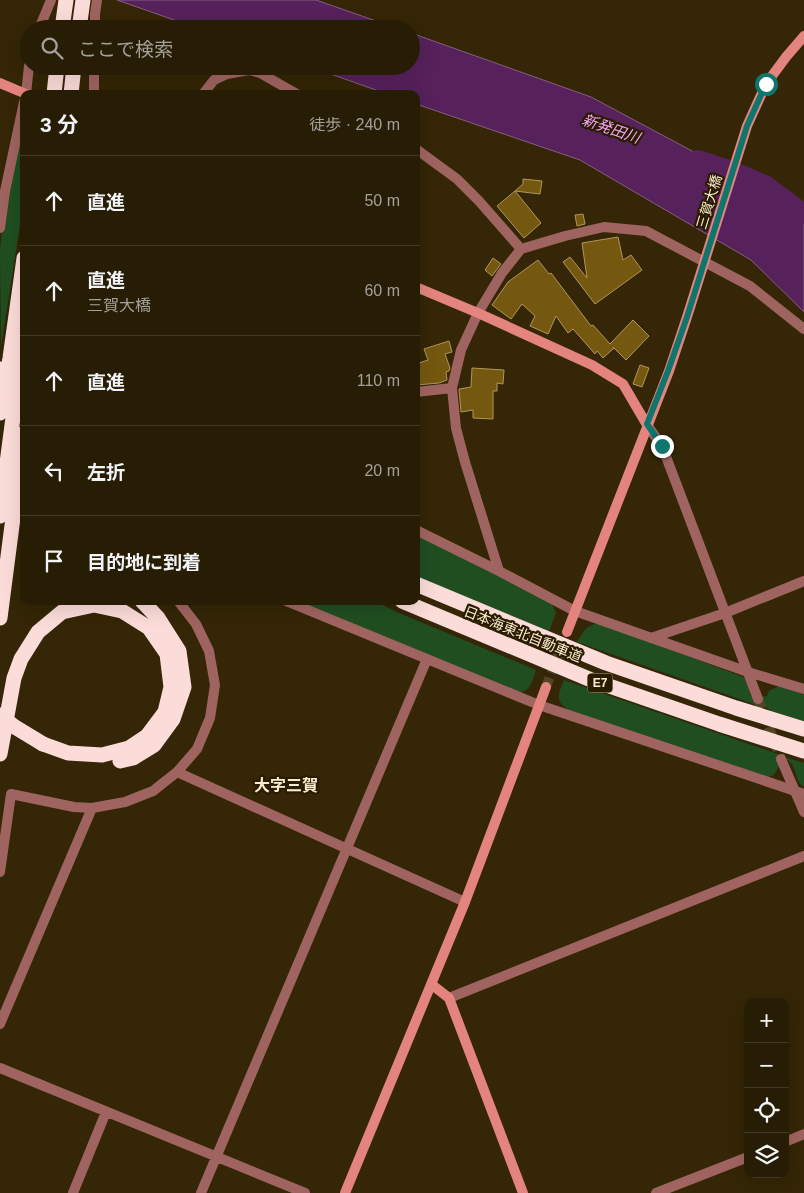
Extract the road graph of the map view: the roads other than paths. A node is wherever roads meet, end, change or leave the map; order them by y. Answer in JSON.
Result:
{"nodes":[{"id":1,"x":97,"y":0,"type":"edge"},
{"id":2,"x":58,"y":2,"type":"edge"},
{"id":3,"x":87,"y":8,"type":"edge"},
{"id":4,"x":42,"y":20,"type":"edge"},
{"id":5,"x":61,"y":20,"type":"edge"},
{"id":6,"x":82,"y":20,"type":"edge"},
{"id":7,"x":92,"y":20,"type":"edge"},
{"id":8,"x":804,"y":36,"type":"edge"},
{"id":9,"x":28,"y":75,"type":"edge"},
{"id":10,"x":57,"y":75,"type":"edge"},
{"id":11,"x":73,"y":75,"type":"edge"},
{"id":12,"x":94,"y":75,"type":"edge"},
{"id":13,"x":225,"y":75,"type":"edge"},
{"id":14,"x":264,"y":75,"type":"edge"},
{"id":15,"x":0,"y":83,"type":"edge"},
{"id":16,"x":26,"y":90,"type":"edge"},
{"id":17,"x":55,"y":90,"type":"edge"},
{"id":18,"x":71,"y":90,"type":"edge"},
{"id":19,"x":94,"y":90,"type":"edge"},
{"id":20,"x":206,"y":90,"type":"edge"},
{"id":21,"x":290,"y":90,"type":"edge"},
{"id":22,"x":20,"y":91,"type":"edge"},
{"id":23,"x":20,"y":121,"type":"edge"},
{"id":24,"x":420,"y":152,"type":"edge"},
{"id":25,"x":0,"y":228,"type":"edge"},
{"id":26,"x":521,"y":248,"type":"junction"},
{"id":27,"x":706,"y":257,"type":"junction"},
{"id":28,"x":20,"y":287,"type":"edge"},
{"id":29,"x":420,"y":289,"type":"edge"},
{"id":30,"x":478,"y":313,"type":"junction"},
{"id":31,"x":804,"y":329,"type":"edge"},
{"id":32,"x":20,"y":364,"type":"edge"},
{"id":33,"x":1,"y":369,"type":"edge"},
{"id":34,"x":20,"y":381,"type":"edge"},
{"id":35,"x":452,"y":388,"type":"junction"},
{"id":36,"x":420,"y":392,"type":"edge"},
{"id":37,"x":0,"y":393,"type":"edge"},
{"id":38,"x":20,"y":406,"type":"edge"},
{"id":39,"x":0,"y":413,"type":"edge"},
{"id":40,"x":647,"y":424,"type":"junction"},
{"id":41,"x":20,"y":464,"type":"edge"},
{"id":42,"x":0,"y":516,"type":"edge"},
{"id":43,"x":420,"y":532,"type":"edge"},
{"id":44,"x":499,"y":571,"type":"junction"},
{"id":45,"x":804,"y":581,"type":"edge"},
{"id":46,"x":420,"y":586,"type":"edge"},
{"id":47,"x":146,"y":605,"type":"edge"},
{"id":48,"x":181,"y":605,"type":"edge"},
{"id":49,"x":296,"y":605,"type":"edge"},
{"id":50,"x":412,"y":605,"type":"edge"},
{"id":51,"x":575,"y":611,"type":"junction"},
{"id":52,"x":725,"y":613,"type":"junction"},
{"id":53,"x":0,"y":618,"type":"edge"},
{"id":54,"x":568,"y":632,"type":"tunnel mouth"},
{"id":55,"x":651,"y":638,"type":"junction"},
{"id":56,"x":427,"y":659,"type":"junction"},
{"id":57,"x":748,"y":672,"type":"junction"},
{"id":58,"x":546,"y":687,"type":"tunnel mouth"},
{"id":59,"x":804,"y":689,"type":"edge"},
{"id":60,"x":758,"y":699,"type":"tunnel mouth"},
{"id":61,"x":539,"y":705,"type":"junction"},
{"id":62,"x":0,"y":715,"type":"edge"},
{"id":63,"x":0,"y":727,"type":"edge"},
{"id":64,"x":804,"y":729,"type":"edge"},
{"id":65,"x":42,"y":748,"type":"junction"},
{"id":66,"x":804,"y":751,"type":"edge"},
{"id":67,"x":0,"y":754,"type":"edge"},
{"id":68,"x":781,"y":759,"type":"tunnel mouth"},
{"id":69,"x":177,"y":772,"type":"junction"},
{"id":70,"x":800,"y":793,"type":"edge"},
{"id":71,"x":92,"y":808,"type":"junction"},
{"id":72,"x":804,"y":812,"type":"edge"},
{"id":73,"x":347,"y":849,"type":"junction"},
{"id":74,"x":804,"y":856,"type":"edge"},
{"id":75,"x":0,"y":872,"type":"edge"},
{"id":76,"x":465,"y":902,"type":"junction"},
{"id":77,"x":430,"y":984,"type":"junction"},
{"id":78,"x":449,"y":998,"type":"junction"},
{"id":79,"x":0,"y":1024,"type":"edge"},
{"id":80,"x":0,"y":1068,"type":"edge"},
{"id":81,"x":106,"y":1112,"type":"junction"},
{"id":82,"x":804,"y":1134,"type":"edge"},
{"id":83,"x":789,"y":1140,"type":"edge"},
{"id":84,"x":216,"y":1157,"type":"junction"},
{"id":85,"x":744,"y":1159,"type":"edge"},
{"id":86,"x":72,"y":1193,"type":"edge"},
{"id":87,"x":201,"y":1193,"type":"edge"},
{"id":88,"x":305,"y":1193,"type":"edge"},
{"id":89,"x":345,"y":1193,"type":"edge"},
{"id":90,"x":522,"y":1193,"type":"edge"},
{"id":91,"x":656,"y":1193,"type":"edge"}],
"edges":[{"from":1,"to":3,"type":"street"},
{"from":2,"to":4,"type":"street"},
{"from":2,"to":5,"type":"highway"},
{"from":3,"to":6,"type":"highway"},
{"from":3,"to":7,"type":"street"},
{"from":8,"to":27,"type":"street","name":"三賀大橋"},
{"from":9,"to":16,"type":"street"},
{"from":10,"to":17,"type":"highway"},
{"from":11,"to":18,"type":"highway"},
{"from":12,"to":19,"type":"street"},
{"from":13,"to":20,"type":"street"},
{"from":14,"to":21,"type":"street"},
{"from":15,"to":22,"type":"street"},
{"from":23,"to":25,"type":"street"},
{"from":24,"to":26,"type":"street"},
{"from":26,"to":27,"type":"street"},
{"from":26,"to":30,"type":"street"},
{"from":27,"to":31,"type":"street"},
{"from":27,"to":40,"type":"street","name":"三賀大橋"},
{"from":28,"to":39,"type":"highway"},
{"from":29,"to":30,"type":"street"},
{"from":30,"to":35,"type":"street"},
{"from":30,"to":40,"type":"street"},
{"from":32,"to":42,"type":"highway"},
{"from":33,"to":34,"type":"highway","bridge":true},
{"from":35,"to":36,"type":"street"},
{"from":35,"to":44,"type":"street"},
{"from":37,"to":38,"type":"highway","bridge":true},
{"from":40,"to":51,"type":"street","name":"三賀大橋"},
{"from":40,"to":52,"type":"street"},
{"from":41,"to":53,"type":"highway"},
{"from":43,"to":44,"type":"street"},
{"from":44,"to":51,"type":"street"},
{"from":45,"to":52,"type":"street"},
{"from":46,"to":64,"type":"highway","name":"日本海東北自動車道","number":"E7"},
{"from":47,"to":65,"type":"highway"},
{"from":48,"to":69,"type":"street"},
{"from":49,"to":56,"type":"street"},
{"from":50,"to":66,"type":"highway","name":"日本海東北自動車道","number":"E7"},
{"from":51,"to":54,"type":"street","name":"三賀大橋"},
{"from":51,"to":55,"type":"street"},
{"from":52,"to":55,"type":"street"},
{"from":52,"to":57,"type":"street"},
{"from":55,"to":57,"type":"street"},
{"from":56,"to":61,"type":"street"},
{"from":56,"to":73,"type":"street"},
{"from":57,"to":59,"type":"street"},
{"from":57,"to":60,"type":"street"},
{"from":58,"to":61,"type":"street"},
{"from":61,"to":70,"type":"street"},
{"from":61,"to":76,"type":"street"},
{"from":62,"to":65,"type":"highway","bridge":true},
{"from":63,"to":65,"type":"highway"},
{"from":65,"to":67,"type":"highway"},
{"from":68,"to":70,"type":"street"},
{"from":69,"to":71,"type":"street"},
{"from":69,"to":73,"type":"street"},
{"from":70,"to":72,"type":"street"},
{"from":71,"to":75,"type":"street"},
{"from":71,"to":79,"type":"street"},
{"from":73,"to":76,"type":"street"},
{"from":73,"to":84,"type":"street"},
{"from":74,"to":78,"type":"street"},
{"from":76,"to":77,"type":"street"},
{"from":77,"to":78,"type":"street"},
{"from":77,"to":89,"type":"street"},
{"from":78,"to":90,"type":"street"},
{"from":80,"to":81,"type":"street"},
{"from":81,"to":84,"type":"street"},
{"from":81,"to":86,"type":"street"},
{"from":82,"to":83,"type":"street"},
{"from":84,"to":87,"type":"street"},
{"from":84,"to":88,"type":"street"},
{"from":85,"to":91,"type":"street"}]}
